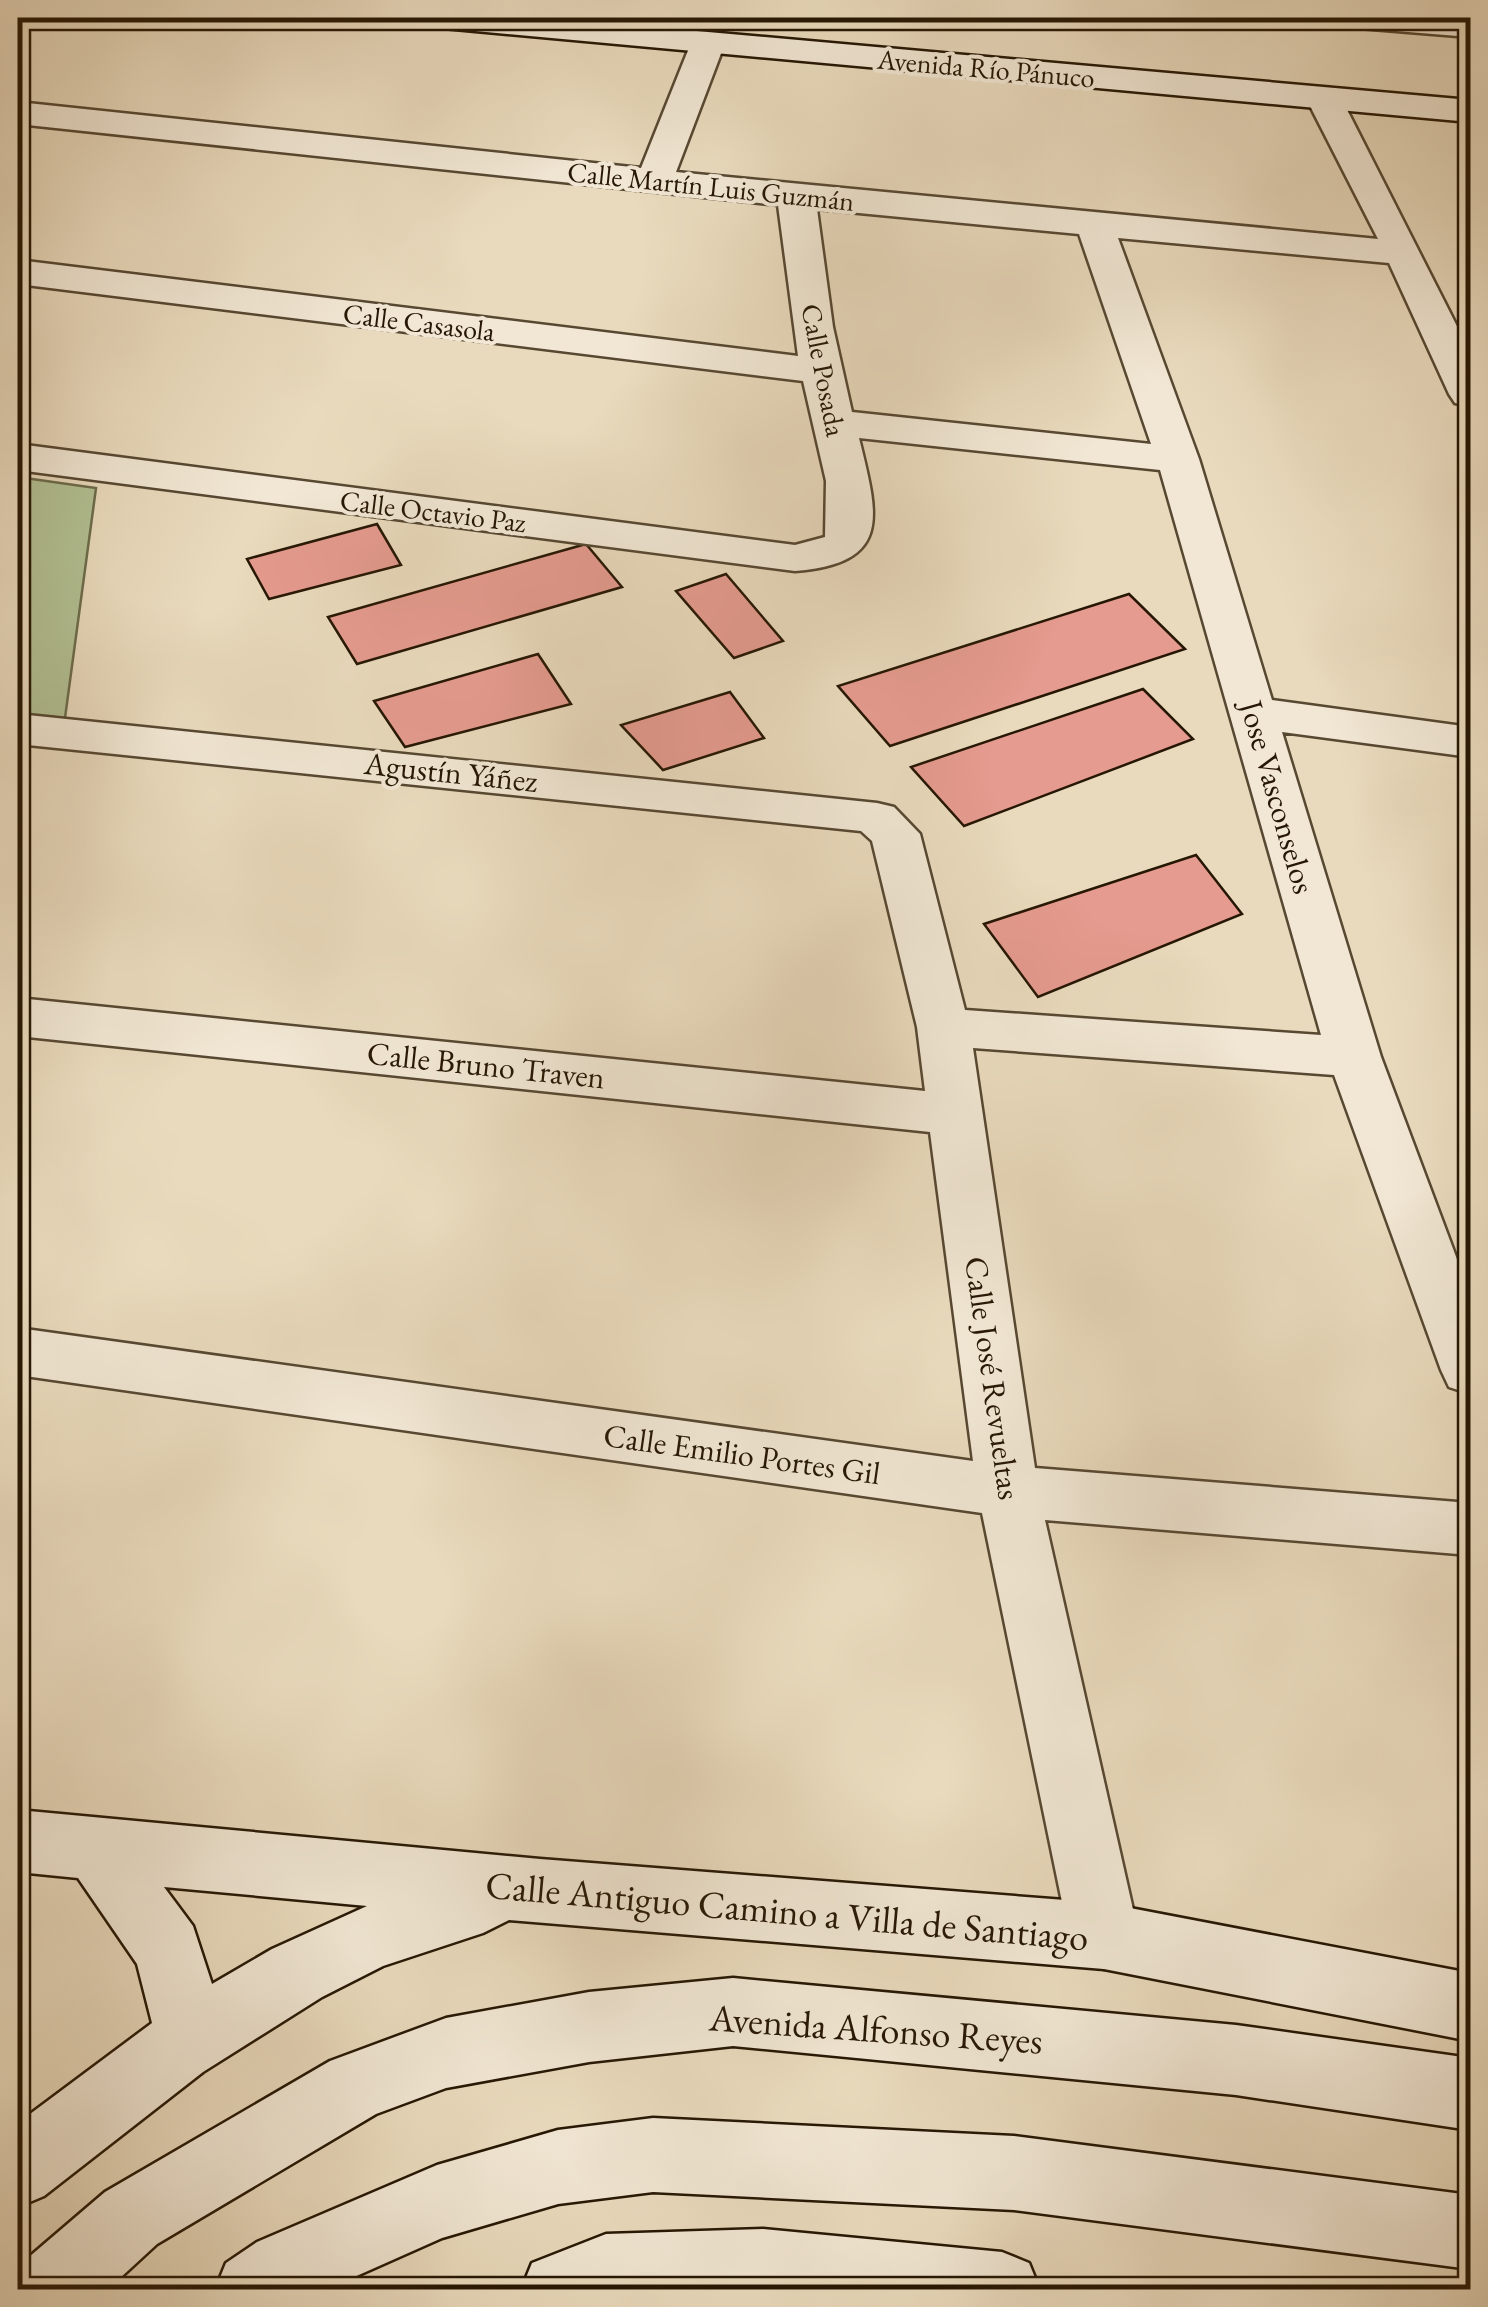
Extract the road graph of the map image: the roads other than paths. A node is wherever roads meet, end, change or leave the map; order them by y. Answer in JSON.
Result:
{"nodes":[{"id":1,"x":443,"y":18,"type":"edge"},
{"id":2,"x":1360,"y":18,"type":"edge"},
{"id":3,"x":1470,"y":27,"type":"edge"},
{"id":4,"x":708,"y":42,"type":"junction"},
{"id":5,"x":1324,"y":98,"type":"junction"},
{"id":6,"x":1470,"y":111,"type":"edge"},
{"id":7,"x":18,"y":112,"type":"edge"},
{"id":8,"x":654,"y":182,"type":"junction"},
{"id":9,"x":796,"y":196,"type":"junction"},
{"id":10,"x":1093,"y":221,"type":"junction"},
{"id":11,"x":1404,"y":252,"type":"junction"},
{"id":12,"x":18,"y":272,"type":"edge"},
{"id":13,"x":821,"y":371,"type":"junction"},
{"id":14,"x":1470,"y":394,"type":"edge"},
{"id":15,"x":835,"y":423,"type":"junction"},
{"id":16,"x":18,"y":457,"type":"edge"},
{"id":17,"x":1178,"y":459,"type":"junction"},
{"id":18,"x":846,"y":544,"type":"joint"},
{"id":19,"x":1253,"y":713,"type":"junction"},
{"id":20,"x":18,"y":729,"type":"edge"},
{"id":21,"x":1470,"y":742,"type":"edge"},
{"id":22,"x":884,"y":823,"type":"joint"},
{"id":23,"x":18,"y":1017,"type":"edge"},
{"id":24,"x":944,"y":1027,"type":"junction"},
{"id":25,"x":1354,"y":1057,"type":"junction"},
{"id":26,"x":955,"y":1114,"type":"junction"},
{"id":27,"x":18,"y":1352,"type":"edge"},
{"id":28,"x":1470,"y":1370,"type":"edge"},
{"id":29,"x":1008,"y":1491,"type":"junction"},
{"id":30,"x":1470,"y":1528,"type":"edge"},
{"id":31,"x":18,"y":1841,"type":"edge"},
{"id":32,"x":99,"y":1852,"type":"junction"},
{"id":33,"x":540,"y":1891,"type":"junction"},
{"id":34,"x":1104,"y":1936,"type":"junction"},
{"id":35,"x":1470,"y":2007,"type":"edge"},
{"id":36,"x":192,"y":2040,"type":"junction"},
{"id":37,"x":1470,"y":2094,"type":"edge"},
{"id":38,"x":18,"y":2170,"type":"edge"},
{"id":39,"x":1470,"y":2232,"type":"edge"},
{"id":40,"x":591,"y":2284,"type":"edge"},
{"id":41,"x":49,"y":2290,"type":"edge"},
{"id":42,"x":253,"y":2290,"type":"edge"},
{"id":43,"x":1002,"y":2290,"type":"edge"}],
"edges":[{"from":1,"to":4,"type":"street","name":"Avenida Río Pánuco"},
{"from":2,"to":3,"type":"street"},
{"from":4,"to":5,"type":"street","name":"Avenida Río Pánuco"},
{"from":4,"to":8,"type":"street"},
{"from":5,"to":6,"type":"street","name":"Avenida Río Pánuco"},
{"from":5,"to":11,"type":"street"},
{"from":7,"to":8,"type":"street","name":"Calle Martín Luis Guzmán"},
{"from":8,"to":9,"type":"street","name":"Calle Martín Luis Guzmán"},
{"from":9,"to":10,"type":"street","name":"Calle Martín Luis Guzmán"},
{"from":9,"to":13,"type":"street","name":"Calle Posada"},
{"from":10,"to":11,"type":"street","name":"Calle Martín Luis Guzmán"},
{"from":10,"to":17,"type":"street","name":"Jose Vasconselos"},
{"from":11,"to":14,"type":"street"},
{"from":12,"to":13,"type":"street","name":"Calle Casasola"},
{"from":13,"to":15,"type":"street","name":"Calle Posada"},
{"from":15,"to":17,"type":"street"},
{"from":15,"to":18,"type":"street","name":"Calle Posada"},
{"from":16,"to":18,"type":"street","name":"Calle Octavio Paz"},
{"from":17,"to":19,"type":"street","name":"Jose Vasconselos"},
{"from":19,"to":21,"type":"street"},
{"from":19,"to":25,"type":"street","name":"Jose Vasconselos"},
{"from":20,"to":22,"type":"street","name":"Agustín Yáñez"},
{"from":22,"to":24,"type":"street","name":"Calle José Revueltas"},
{"from":23,"to":26,"type":"street","name":"Calle Bruno Traven"},
{"from":24,"to":25,"type":"street"},
{"from":24,"to":26,"type":"street","name":"Calle José Revueltas"},
{"from":25,"to":28,"type":"street","name":"Jose Vasconselos"},
{"from":26,"to":29,"type":"street","name":"Calle José Revueltas"},
{"from":27,"to":29,"type":"street","name":"Calle Emilio Portes Gil"},
{"from":29,"to":30,"type":"street","name":"Calle Emilio Portes Gil"},
{"from":29,"to":34,"type":"street","name":"Calle José Revueltas"},
{"from":31,"to":32,"type":"street","name":"Calle Antiguo Camino a Villa de Santiago"},
{"from":32,"to":33,"type":"street","name":"Calle Antiguo Camino a Villa de Santiago"},
{"from":32,"to":36,"type":"street"},
{"from":33,"to":34,"type":"street","name":"Calle Antiguo Camino a Villa de Santiago"},
{"from":33,"to":36,"type":"street"},
{"from":34,"to":35,"type":"street","name":"Calle Antiguo Camino a Villa de Santiago"},
{"from":36,"to":38,"type":"street"},
{"from":37,"to":41,"type":"street","name":"Avenida Alfonso Reyes"},
{"from":39,"to":42,"type":"street"},
{"from":40,"to":43,"type":"street"}]}
